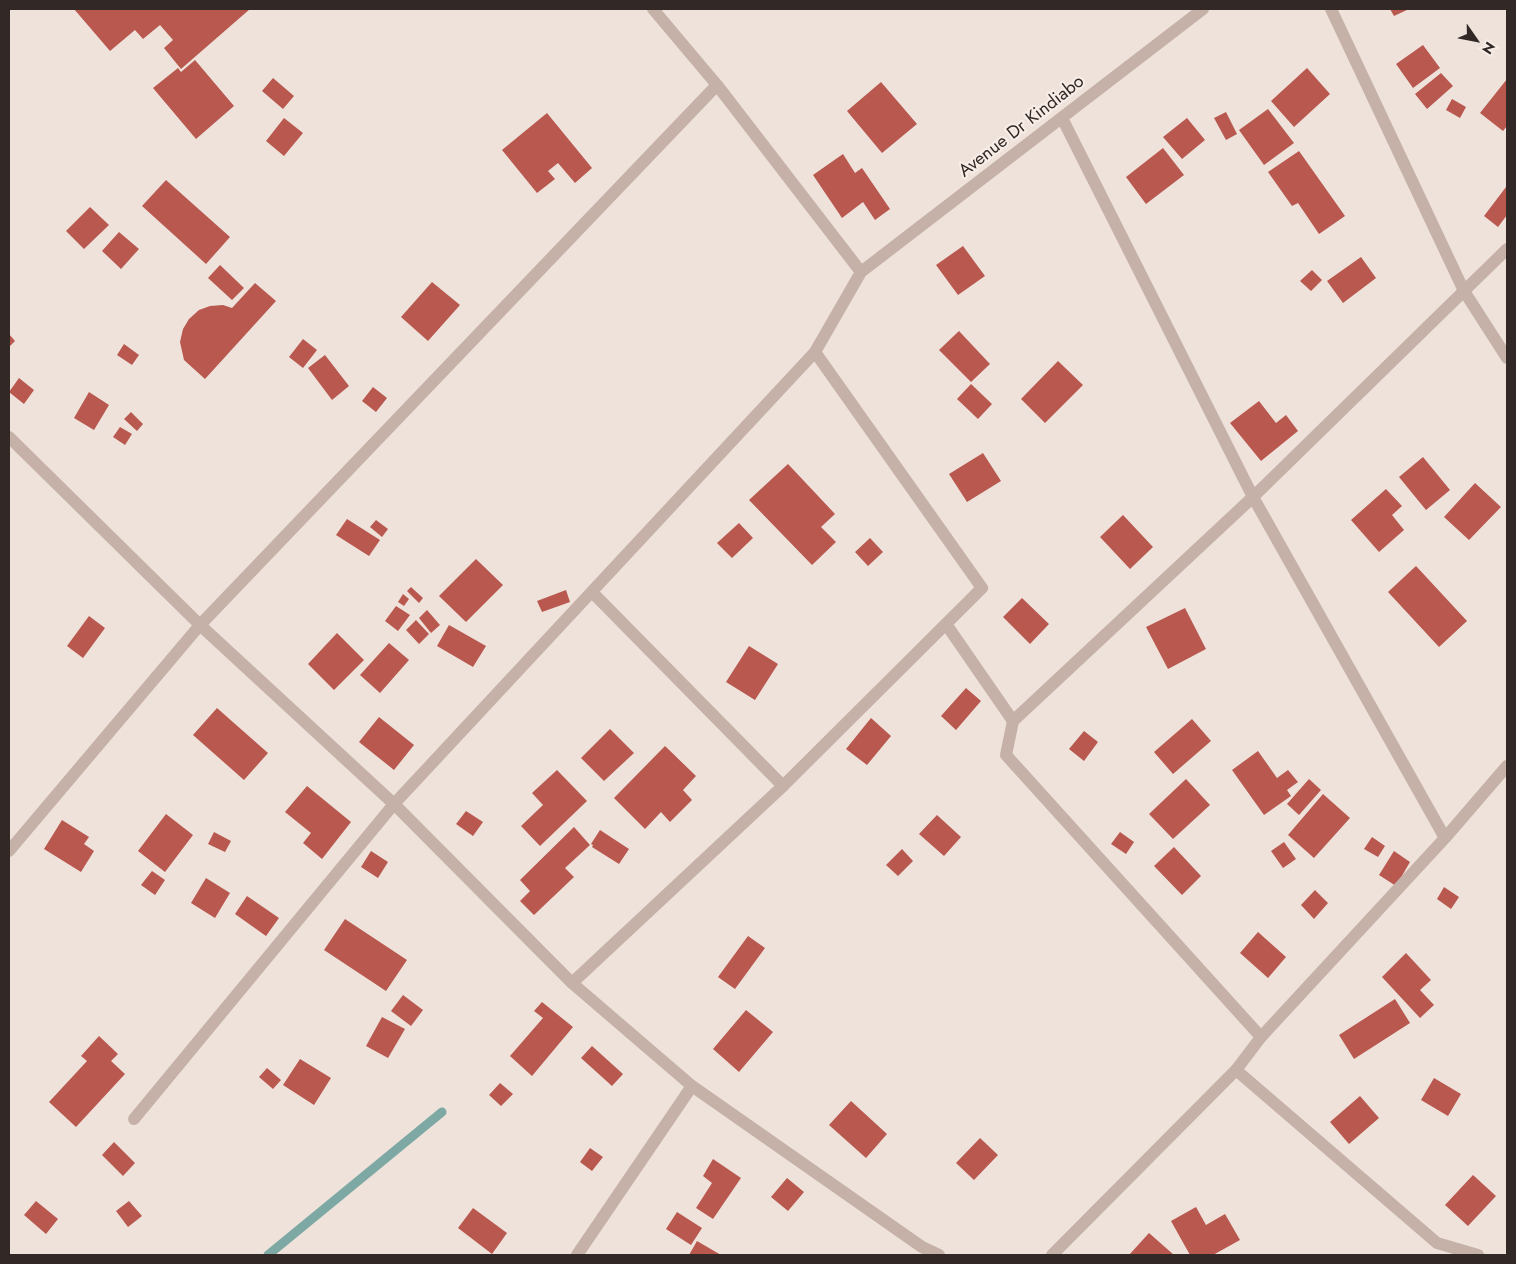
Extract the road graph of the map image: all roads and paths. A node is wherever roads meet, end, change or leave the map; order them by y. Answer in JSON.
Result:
{"nodes":[{"id":1,"x":654,"y":9,"type":"edge"},
{"id":2,"x":1204,"y":9,"type":"edge"},
{"id":3,"x":1331,"y":9,"type":"edge"},
{"id":4,"x":717,"y":85,"type":"junction"},
{"id":5,"x":1062,"y":118,"type":"junction"},
{"id":6,"x":1507,"y":249,"type":"edge"},
{"id":7,"x":861,"y":272,"type":"junction"},
{"id":8,"x":1464,"y":291,"type":"junction"},
{"id":9,"x":815,"y":352,"type":"junction"},
{"id":10,"x":1507,"y":358,"type":"edge"},
{"id":11,"x":9,"y":437,"type":"edge"},
{"id":12,"x":1253,"y":497,"type":"junction"},
{"id":13,"x":592,"y":592,"type":"junction"},
{"id":14,"x":946,"y":624,"type":"junction"},
{"id":15,"x":200,"y":625,"type":"junction"},
{"id":16,"x":1013,"y":721,"type":"junction"},
{"id":17,"x":1507,"y":766,"type":"edge"},
{"id":18,"x":783,"y":786,"type":"junction"},
{"id":19,"x":394,"y":804,"type":"junction"},
{"id":20,"x":1445,"y":838,"type":"junction"},
{"id":21,"x":9,"y":852,"type":"edge"},
{"id":22,"x":572,"y":983,"type":"junction"},
{"id":23,"x":1261,"y":1037,"type":"junction"},
{"id":24,"x":1236,"y":1070,"type":"junction"},
{"id":25,"x":692,"y":1086,"type":"junction"},
{"id":26,"x":134,"y":1119,"type":"dead end"},
{"id":27,"x":920,"y":1251,"type":"edge"},
{"id":28,"x":576,"y":1255,"type":"edge"},
{"id":29,"x":939,"y":1255,"type":"edge"},
{"id":30,"x":1052,"y":1255,"type":"edge"},
{"id":31,"x":1478,"y":1255,"type":"edge"}],
"edges":[{"from":1,"to":4,"type":"street"},
{"from":2,"to":5,"type":"street","name":"Avenue Dr Kindiabo"},
{"from":3,"to":8,"type":"street"},
{"from":4,"to":7,"type":"street"},
{"from":4,"to":15,"type":"street"},
{"from":5,"to":7,"type":"street","name":"Avenue Dr Kindiabo"},
{"from":5,"to":12,"type":"street"},
{"from":6,"to":8,"type":"street"},
{"from":7,"to":9,"type":"street"},
{"from":8,"to":10,"type":"street"},
{"from":8,"to":12,"type":"street"},
{"from":9,"to":13,"type":"street"},
{"from":9,"to":14,"type":"street"},
{"from":11,"to":15,"type":"street"},
{"from":12,"to":16,"type":"street"},
{"from":12,"to":20,"type":"street"},
{"from":13,"to":18,"type":"street"},
{"from":13,"to":19,"type":"street"},
{"from":14,"to":16,"type":"street"},
{"from":14,"to":18,"type":"street"},
{"from":15,"to":19,"type":"street"},
{"from":15,"to":21,"type":"street"},
{"from":16,"to":23,"type":"street"},
{"from":17,"to":20,"type":"street"},
{"from":18,"to":22,"type":"street"},
{"from":19,"to":22,"type":"street"},
{"from":19,"to":26,"type":"street"},
{"from":20,"to":23,"type":"street"},
{"from":22,"to":25,"type":"street"},
{"from":23,"to":24,"type":"street"},
{"from":24,"to":30,"type":"street"},
{"from":24,"to":31,"type":"street"},
{"from":25,"to":27,"type":"street"},
{"from":25,"to":28,"type":"street"},
{"from":27,"to":29,"type":"street"}]}
